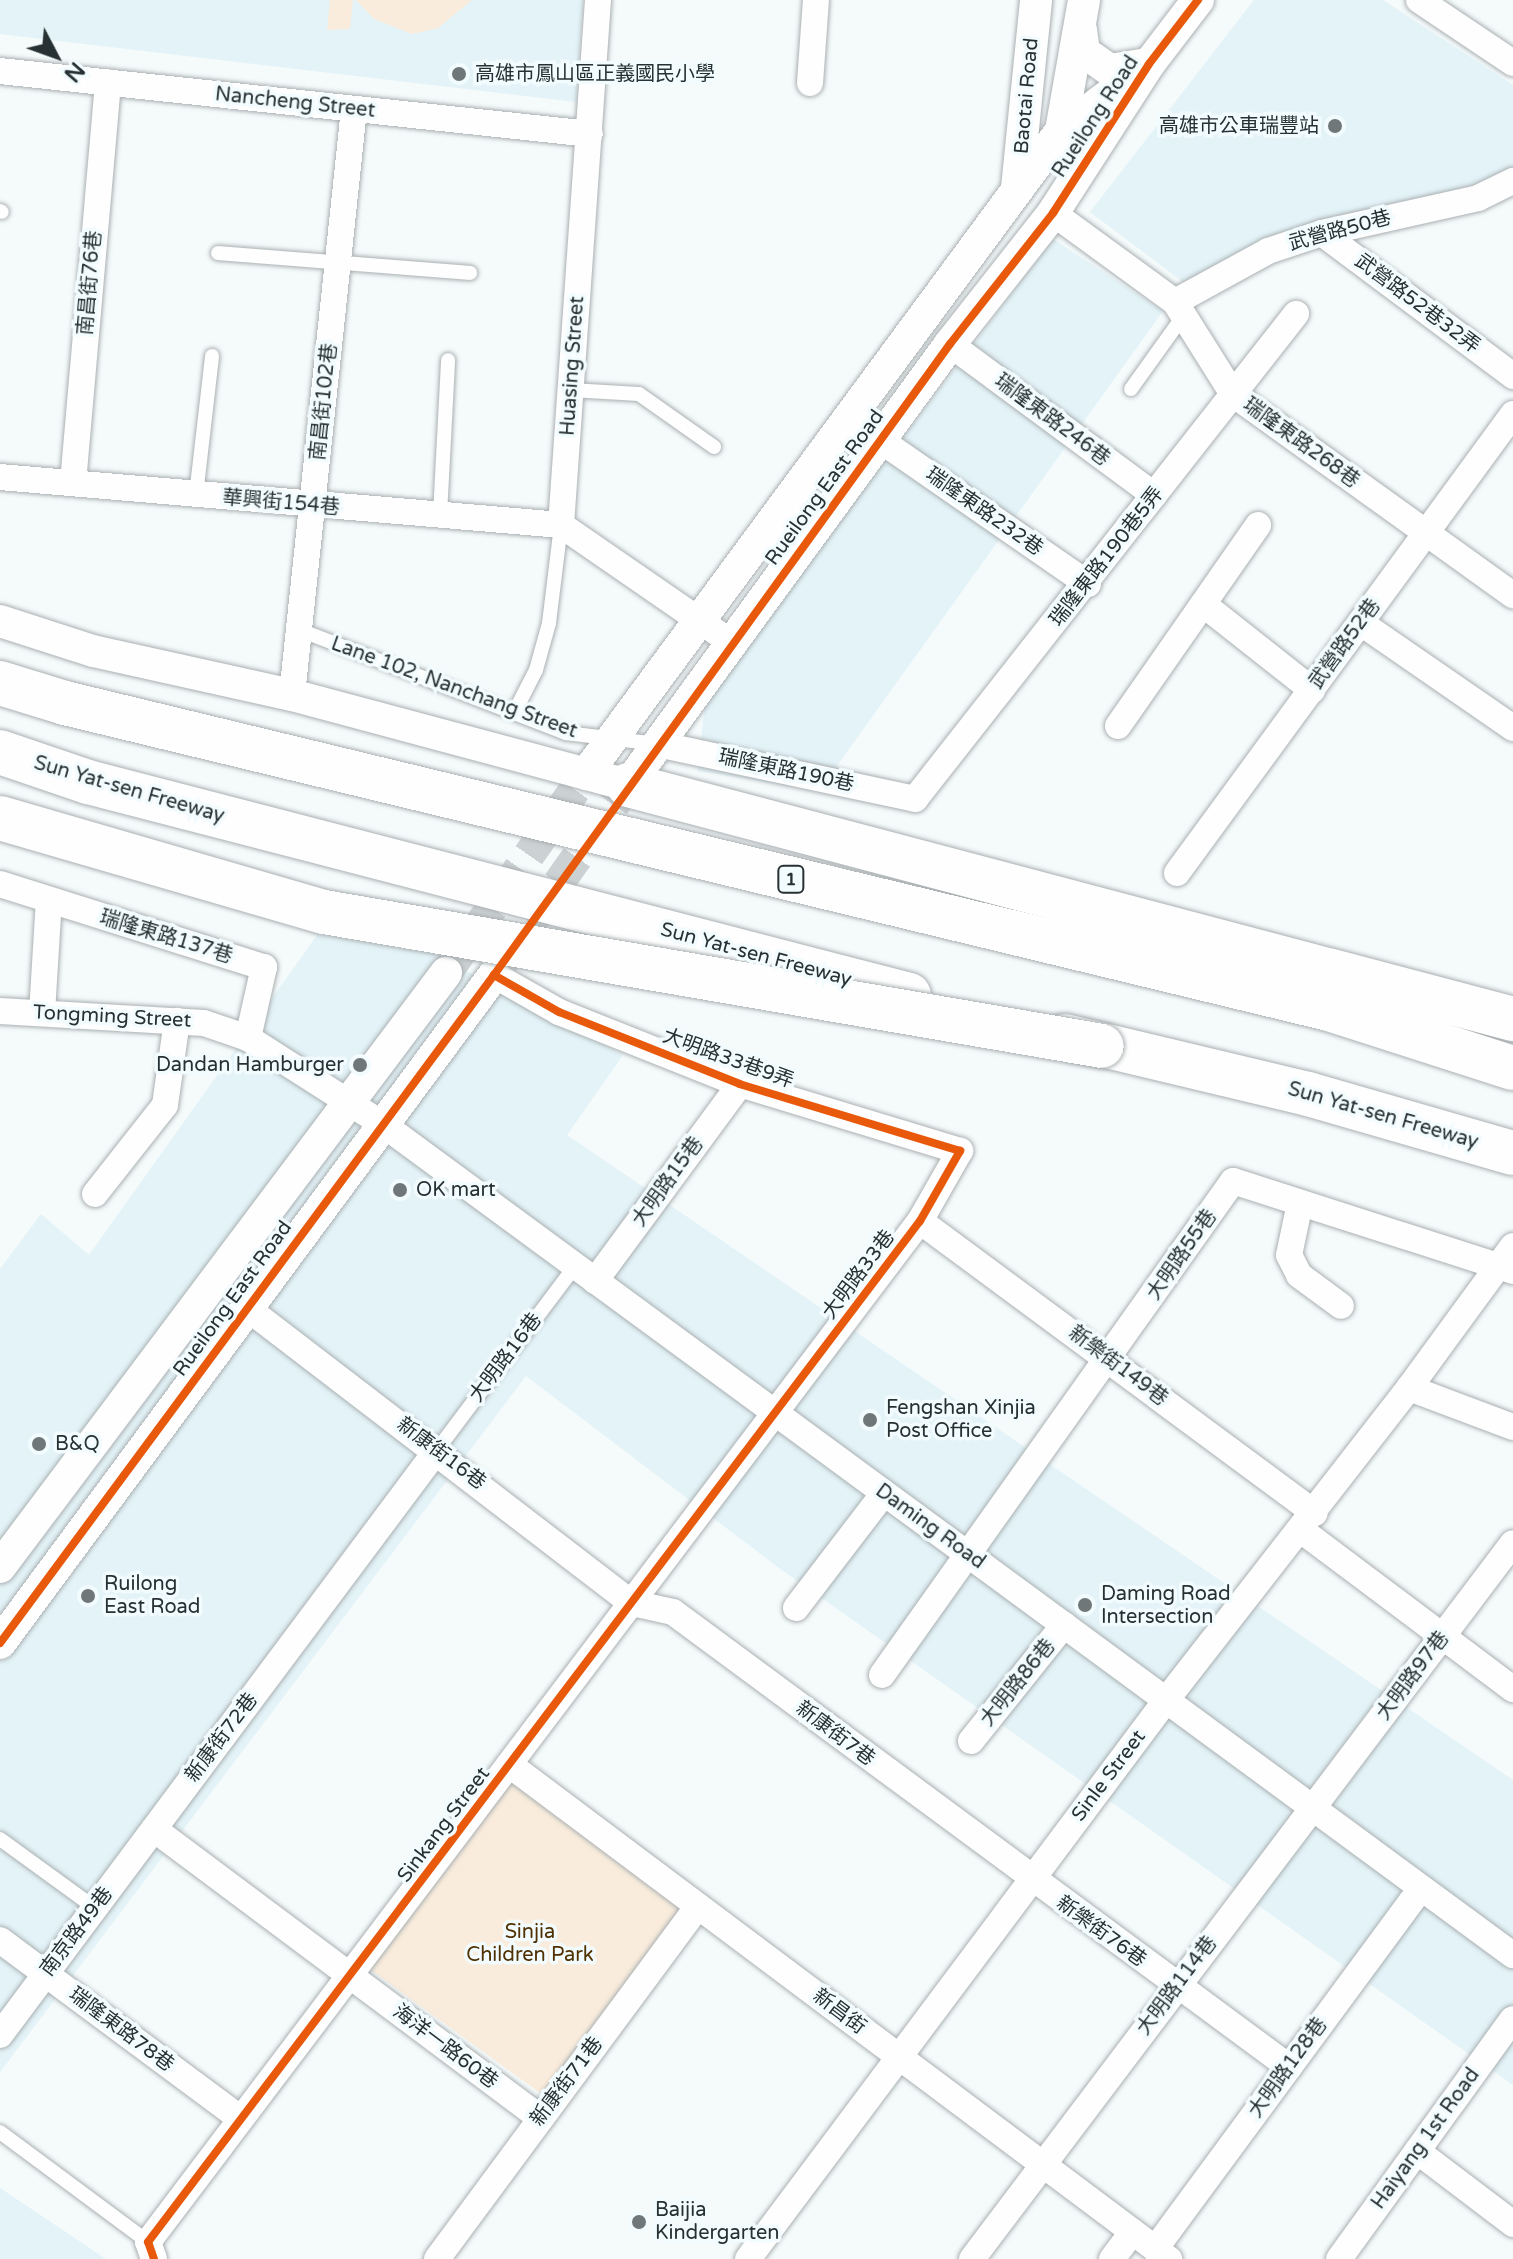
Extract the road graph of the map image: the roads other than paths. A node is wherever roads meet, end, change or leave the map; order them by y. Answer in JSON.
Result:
{"nodes":[{"id":1,"x":598,"y":0,"type":"edge"},
{"id":2,"x":816,"y":0,"type":"edge"},
{"id":3,"x":1036,"y":0,"type":"edge"},
{"id":4,"x":1198,"y":0,"type":"edge"},
{"id":5,"x":1419,"y":0,"type":"edge"},
{"id":6,"x":1082,"y":15,"type":"edge"},
{"id":7,"x":1513,"y":63,"type":"edge"},
{"id":8,"x":1149,"y":64,"type":"junction"},
{"id":9,"x":0,"y":71,"type":"edge"},
{"id":10,"x":108,"y":83,"type":"junction"},
{"id":11,"x":810,"y":83,"type":"dead end"},
{"id":12,"x":354,"y":109,"type":"junction"},
{"id":13,"x":1028,"y":109,"type":"junction"},
{"id":14,"x":1060,"y":132,"type":"junction"},
{"id":15,"x":590,"y":134,"type":"junction"},
{"id":16,"x":1091,"y":154,"type":"junction"},
{"id":17,"x":1513,"y":181,"type":"edge"},
{"id":18,"x":1017,"y":191,"type":"junction"},
{"id":19,"x":1053,"y":213,"type":"junction"},
{"id":20,"x":1322,"y":233,"type":"junction"},
{"id":21,"x":218,"y":253,"type":"dead end"},
{"id":22,"x":338,"y":264,"type":"junction"},
{"id":23,"x":470,"y":273,"type":"dead end"},
{"id":24,"x":1179,"y":308,"type":"junction"},
{"id":25,"x":1296,"y":314,"type":"dead end"},
{"id":26,"x":950,"y":344,"type":"junction"},
{"id":27,"x":212,"y":356,"type":"dead end"},
{"id":28,"x":448,"y":360,"type":"dead end"},
{"id":29,"x":1513,"y":376,"type":"edge"},
{"id":30,"x":1131,"y":389,"type":"dead end"},
{"id":31,"x":571,"y":390,"type":"junction"},
{"id":32,"x":1233,"y":394,"type":"junction"},
{"id":33,"x":1509,"y":429,"type":"edge"},
{"id":34,"x":880,"y":440,"type":"junction"},
{"id":35,"x":714,"y":447,"type":"dead end"},
{"id":36,"x":0,"y":477,"type":"edge"},
{"id":37,"x":73,"y":483,"type":"junction"},
{"id":38,"x":196,"y":495,"type":"junction"},
{"id":39,"x":1154,"y":495,"type":"junction"},
{"id":40,"x":313,"y":506,"type":"junction"},
{"id":41,"x":440,"y":515,"type":"junction"},
{"id":42,"x":561,"y":525,"type":"junction"},
{"id":43,"x":1258,"y":525,"type":"dead end"},
{"id":44,"x":1424,"y":533,"type":"junction"},
{"id":45,"x":1088,"y":584,"type":"junction"},
{"id":46,"x":1513,"y":595,"type":"edge"},
{"id":47,"x":1203,"y":604,"type":"junction"},
{"id":48,"x":700,"y":618,"type":"junction"},
{"id":49,"x":0,"y":621,"type":"edge"},
{"id":50,"x":1361,"y":623,"type":"junction"},
{"id":51,"x":300,"y":630,"type":"junction"},
{"id":52,"x":732,"y":643,"type":"junction"},
{"id":53,"x":0,"y":673,"type":"edge"},
{"id":54,"x":0,"y":683,"type":"edge"},
{"id":55,"x":1312,"y":690,"type":"junction"},
{"id":56,"x":292,"y":695,"type":"junction"},
{"id":57,"x":65,"y":703,"type":"junction"},
{"id":58,"x":514,"y":713,"type":"junction"},
{"id":59,"x":1118,"y":726,"type":"dead end"},
{"id":60,"x":1513,"y":728,"type":"edge"},
{"id":61,"x":611,"y":742,"type":"junction"},
{"id":62,"x":657,"y":744,"type":"junction"},
{"id":63,"x":0,"y":752,"type":"edge"},
{"id":64,"x":586,"y":774,"type":"junction"},
{"id":65,"x":628,"y":785,"type":"junction"},
{"id":66,"x":915,"y":799,"type":"joint"},
{"id":67,"x":0,"y":818,"type":"edge"},
{"id":68,"x":1177,"y":873,"type":"dead end"},
{"id":69,"x":0,"y":884,"type":"edge"},
{"id":70,"x":49,"y":900,"type":"junction"},
{"id":71,"x":446,"y":973,"type":"tunnel mouth"},
{"id":72,"x":494,"y":975,"type":"joint"},
{"id":73,"x":0,"y":1011,"type":"edge"},
{"id":74,"x":42,"y":1013,"type":"junction"},
{"id":75,"x":1513,"y":1019,"type":"edge"},
{"id":76,"x":177,"y":1021,"type":"junction"},
{"id":77,"x":248,"y":1038,"type":"junction"},
{"id":78,"x":1102,"y":1046,"type":"junction"},
{"id":79,"x":1513,"y":1068,"type":"edge"},
{"id":80,"x":740,"y":1084,"type":"junction"},
{"id":81,"x":346,"y":1101,"type":"junction"},
{"id":82,"x":381,"y":1123,"type":"junction"},
{"id":83,"x":960,"y":1151,"type":"joint"},
{"id":84,"x":1513,"y":1153,"type":"edge"},
{"id":85,"x":95,"y":1194,"type":"dead end"},
{"id":86,"x":1300,"y":1203,"type":"junction"},
{"id":87,"x":920,"y":1221,"type":"junction"},
{"id":88,"x":1508,"y":1261,"type":"edge"},
{"id":89,"x":585,"y":1274,"type":"junction"},
{"id":90,"x":1341,"y":1306,"type":"dead end"},
{"id":91,"x":247,"y":1308,"type":"junction"},
{"id":92,"x":1108,"y":1359,"type":"junction"},
{"id":93,"x":1409,"y":1388,"type":"junction"},
{"id":94,"x":776,"y":1414,"type":"junction"},
{"id":95,"x":1513,"y":1427,"type":"edge"},
{"id":96,"x":437,"y":1450,"type":"junction"},
{"id":97,"x":884,"y":1493,"type":"junction"},
{"id":98,"x":39,"y":1515,"type":"junction"},
{"id":99,"x":1308,"y":1522,"type":"junction"},
{"id":100,"x":74,"y":1542,"type":"junction"},
{"id":101,"x":1513,"y":1543,"type":"edge"},
{"id":102,"x":966,"y":1554,"type":"junction"},
{"id":103,"x":0,"y":1567,"type":"edge"},
{"id":104,"x":632,"y":1603,"type":"junction"},
{"id":105,"x":796,"y":1608,"type":"dead end"},
{"id":106,"x":1064,"y":1625,"type":"junction"},
{"id":107,"x":1443,"y":1637,"type":"junction"},
{"id":108,"x":0,"y":1643,"type":"edge"},
{"id":109,"x":882,"y":1675,"type":"dead end"},
{"id":110,"x":1513,"y":1689,"type":"edge"},
{"id":111,"x":1167,"y":1699,"type":"junction"},
{"id":112,"x":971,"y":1741,"type":"dead end"},
{"id":113,"x":510,"y":1765,"type":"junction"},
{"id":114,"x":1313,"y":1808,"type":"junction"},
{"id":115,"x":154,"y":1829,"type":"junction"},
{"id":116,"x":0,"y":1839,"type":"edge"},
{"id":117,"x":1030,"y":1880,"type":"junction"},
{"id":118,"x":1421,"y":1888,"type":"junction"},
{"id":119,"x":698,"y":1906,"type":"junction"},
{"id":120,"x":95,"y":1908,"type":"junction"},
{"id":121,"x":0,"y":1940,"type":"edge"},
{"id":122,"x":1513,"y":1955,"type":"edge"},
{"id":123,"x":46,"y":1974,"type":"junction"},
{"id":124,"x":351,"y":1975,"type":"junction"},
{"id":125,"x":1176,"y":1987,"type":"junction"},
{"id":126,"x":1513,"y":2019,"type":"edge"},
{"id":127,"x":0,"y":2035,"type":"edge"},
{"id":128,"x":898,"y":2056,"type":"junction"},
{"id":129,"x":1289,"y":2067,"type":"junction"},
{"id":130,"x":540,"y":2118,"type":"junction"},
{"id":131,"x":241,"y":2119,"type":"junction"},
{"id":132,"x":0,"y":2132,"type":"edge"},
{"id":133,"x":1417,"y":2151,"type":"junction"},
{"id":134,"x":1043,"y":2165,"type":"junction"},
{"id":135,"x":1513,"y":2224,"type":"edge"},
{"id":136,"x":1132,"y":2232,"type":"junction"},
{"id":137,"x":151,"y":2250,"type":"edge"},
{"id":138,"x":1162,"y":2254,"type":"edge"},
{"id":139,"x":437,"y":2259,"type":"edge"},
{"id":140,"x":748,"y":2259,"type":"edge"},
{"id":141,"x":972,"y":2259,"type":"edge"},
{"id":142,"x":1112,"y":2259,"type":"edge"},
{"id":143,"x":1339,"y":2259,"type":"edge"}],
"edges":[{"from":1,"to":15,"type":"street","name":"Huasing Street"},
{"from":2,"to":11,"type":"street"},
{"from":3,"to":13,"type":"street","name":"Baotai Road"},
{"from":4,"to":8,"type":"street","name":"Rueilong Road"},
{"from":5,"to":7,"type":"street"},
{"from":6,"to":8,"type":"street"},
{"from":6,"to":14,"type":"street","name":"Baotai Road"},
{"from":8,"to":14,"type":"street","name":"Rueilong Road"},
{"from":8,"to":16,"type":"street","name":"Rueilong Road"},
{"from":9,"to":10,"type":"street","name":"Nancheng Street"},
{"from":10,"to":12,"type":"street","name":"Nancheng Street"},
{"from":10,"to":37,"type":"street","name":"南昌街76巷"},
{"from":12,"to":15,"type":"street","name":"Nancheng Street"},
{"from":12,"to":22,"type":"street","name":"南昌街102巷"},
{"from":13,"to":14,"type":"street"},
{"from":13,"to":18,"type":"street","name":"Baotai Road"},
{"from":14,"to":16,"type":"street"},
{"from":14,"to":18,"type":"street","name":"Rueilong East Road"},
{"from":14,"to":19,"type":"street","name":"Baotai Road"},
{"from":15,"to":31,"type":"street","name":"Huasing Street"},
{"from":16,"to":19,"type":"street","name":"Rueilong Road"},
{"from":17,"to":20,"type":"street","name":"武營路50巷"},
{"from":18,"to":48,"type":"street","name":"Rueilong East Road"},
{"from":19,"to":24,"type":"street","name":"瑞隆東路268巷"},
{"from":19,"to":26,"type":"street","name":"Rueilong East Road"},
{"from":20,"to":24,"type":"street","name":"武營路50巷"},
{"from":20,"to":29,"type":"street","name":"武營路52巷32弄"},
{"from":21,"to":22,"type":"lane"},
{"from":22,"to":23,"type":"lane"},
{"from":22,"to":40,"type":"street","name":"南昌街102巷"},
{"from":24,"to":30,"type":"lane"},
{"from":24,"to":32,"type":"street","name":"瑞隆東路268巷"},
{"from":25,"to":32,"type":"street","name":"瑞隆東路190巷5弄"},
{"from":26,"to":34,"type":"street","name":"Rueilong East Road"},
{"from":26,"to":39,"type":"street","name":"瑞隆東路246巷"},
{"from":27,"to":38,"type":"lane"},
{"from":28,"to":41,"type":"lane"},
{"from":31,"to":35,"type":"lane"},
{"from":31,"to":42,"type":"street","name":"Huasing Street"},
{"from":32,"to":39,"type":"street","name":"瑞隆東路190巷5弄"},
{"from":32,"to":44,"type":"street","name":"瑞隆東路268巷"},
{"from":33,"to":44,"type":"street","name":"武營路52巷"},
{"from":34,"to":45,"type":"street","name":"瑞隆東路232巷"},
{"from":34,"to":52,"type":"street","name":"Rueilong East Road"},
{"from":36,"to":37,"type":"street","name":"華興街154巷"},
{"from":37,"to":38,"type":"street","name":"華興街154巷"},
{"from":38,"to":40,"type":"street","name":"華興街154巷"},
{"from":39,"to":45,"type":"street","name":"瑞隆東路190巷5弄"},
{"from":40,"to":41,"type":"street","name":"華興街154巷"},
{"from":40,"to":51,"type":"street","name":"南昌街102巷"},
{"from":41,"to":42,"type":"street","name":"華興街154巷"},
{"from":42,"to":48,"type":"street"},
{"from":42,"to":58,"type":"lane"},
{"from":43,"to":47,"type":"street"},
{"from":44,"to":46,"type":"street","name":"瑞隆東路268巷"},
{"from":44,"to":50,"type":"street","name":"武營路52巷"},
{"from":45,"to":66,"type":"street","name":"瑞隆東路190巷5弄"},
{"from":47,"to":55,"type":"street"},
{"from":47,"to":59,"type":"street"},
{"from":48,"to":52,"type":"street"},
{"from":48,"to":61,"type":"street","name":"Rueilong East Road"},
{"from":49,"to":56,"type":"street"},
{"from":50,"to":55,"type":"street","name":"武營路52巷"},
{"from":50,"to":60,"type":"street"},
{"from":51,"to":56,"type":"street","name":"南昌街102巷"},
{"from":51,"to":58,"type":"lane","name":"Lane 102, Nanchang Street"},
{"from":52,"to":62,"type":"street","name":"Rueilong East Road"},
{"from":53,"to":57,"type":"highway"},
{"from":54,"to":57,"type":"highway","number":"1"},
{"from":55,"to":68,"type":"street","name":"武營路52巷"},
{"from":56,"to":64,"type":"street"},
{"from":57,"to":79,"type":"highway","number":"1"},
{"from":58,"to":61,"type":"lane","name":"Lane 102, Nanchang Street"},
{"from":61,"to":62,"type":"lane","name":"Lane 102, Nanchang Street"},
{"from":61,"to":64,"type":"street","name":"Rueilong East Road"},
{"from":62,"to":65,"type":"street","name":"Rueilong East Road"},
{"from":62,"to":66,"type":"street","name":"瑞隆東路190巷"},
{"from":63,"to":78,"type":"highway","name":"Sun Yat-sen Freeway"},
{"from":64,"to":65,"type":"street"},
{"from":65,"to":75,"type":"highway"},
{"from":67,"to":78,"type":"highway","bridge":true},
{"from":69,"to":70,"type":"street","name":"瑞隆東路137巷"},
{"from":70,"to":74,"type":"street"},
{"from":70,"to":77,"type":"street","name":"瑞隆東路137巷"},
{"from":71,"to":81,"type":"street","name":"Rueilong East Road"},
{"from":72,"to":80,"type":"street","name":"大明路33巷9弄"},
{"from":72,"to":82,"type":"street","name":"Rueilong East Road"},
{"from":73,"to":74,"type":"street","name":"Tongming Street"},
{"from":74,"to":76,"type":"street","name":"Tongming Street"},
{"from":76,"to":77,"type":"street","name":"Tongming Street"},
{"from":76,"to":85,"type":"street"},
{"from":77,"to":81,"type":"street","name":"Tongming Street"},
{"from":78,"to":84,"type":"highway","name":"Sun Yat-sen Freeway"},
{"from":80,"to":83,"type":"street","name":"大明路33巷9弄"},
{"from":80,"to":89,"type":"street","name":"大明路15巷"},
{"from":81,"to":82,"type":"street","name":"Daming Road"},
{"from":81,"to":98,"type":"street","name":"Rueilong East Road"},
{"from":82,"to":89,"type":"street","name":"Daming Road"},
{"from":82,"to":91,"type":"street","name":"Rueilong East Road"},
{"from":83,"to":87,"type":"street","name":"大明路33巷"},
{"from":86,"to":88,"type":"street","name":"大明路55巷"},
{"from":86,"to":90,"type":"street"},
{"from":86,"to":92,"type":"street","name":"大明路55巷"},
{"from":87,"to":92,"type":"street","name":"新樂街149巷"},
{"from":87,"to":94,"type":"street","name":"大明路33巷"},
{"from":88,"to":93,"type":"street","name":"Sinle Street"},
{"from":89,"to":94,"type":"street","name":"Daming Road"},
{"from":89,"to":96,"type":"lane","name":"大明路16巷"},
{"from":91,"to":96,"type":"street","name":"新康街16巷"},
{"from":91,"to":100,"type":"street","name":"Rueilong East Road"},
{"from":92,"to":99,"type":"street","name":"新樂街149巷"},
{"from":92,"to":102,"type":"street","name":"大明路55巷"},
{"from":93,"to":95,"type":"street"},
{"from":93,"to":99,"type":"street","name":"Sinle Street"},
{"from":94,"to":97,"type":"street","name":"Daming Road"},
{"from":94,"to":104,"type":"street","name":"Sinkang Street"},
{"from":96,"to":104,"type":"street","name":"新康街16巷"},
{"from":96,"to":115,"type":"street","name":"新康街72巷"},
{"from":97,"to":102,"type":"street","name":"Daming Road"},
{"from":97,"to":105,"type":"street"},
{"from":98,"to":100,"type":"street"},
{"from":98,"to":103,"type":"street","name":"Rueilong East Road"},
{"from":99,"to":107,"type":"street","name":"新樂街149巷"},
{"from":99,"to":111,"type":"street","name":"Sinle Street"},
{"from":100,"to":108,"type":"street","name":"Rueilong East Road"},
{"from":101,"to":107,"type":"street","name":"大明路97巷"},
{"from":102,"to":106,"type":"street","name":"Daming Road"},
{"from":102,"to":109,"type":"street","name":"大明路55巷"},
{"from":104,"to":113,"type":"street","name":"Sinkang Street"},
{"from":104,"to":117,"type":"street","name":"新康街7巷"},
{"from":106,"to":111,"type":"street","name":"Daming Road"},
{"from":106,"to":112,"type":"street","name":"大明路86巷"},
{"from":107,"to":110,"type":"street","name":"新樂街149巷"},
{"from":107,"to":114,"type":"street","name":"大明路97巷"},
{"from":111,"to":114,"type":"street","name":"Daming Road"},
{"from":111,"to":117,"type":"street","name":"Sinle Street"},
{"from":113,"to":119,"type":"street","name":"新昌街"},
{"from":113,"to":124,"type":"street","name":"Sinkang Street"},
{"from":114,"to":118,"type":"street","name":"Daming Road"},
{"from":114,"to":125,"type":"street","name":"大明路114巷"},
{"from":115,"to":120,"type":"street","name":"南京路49巷"},
{"from":115,"to":124,"type":"street"},
{"from":116,"to":120,"type":"lane"},
{"from":117,"to":125,"type":"street","name":"新樂街76巷"},
{"from":117,"to":128,"type":"street","name":"Sinle Street"},
{"from":118,"to":122,"type":"street","name":"Daming Road"},
{"from":118,"to":129,"type":"street","name":"大明路128巷"},
{"from":119,"to":128,"type":"street","name":"新昌街"},
{"from":119,"to":130,"type":"street","name":"新康街71巷"},
{"from":120,"to":123,"type":"street","name":"南京路49巷"},
{"from":121,"to":123,"type":"street","name":"瑞隆東路78巷"},
{"from":123,"to":127,"type":"street","name":"南京路49巷"},
{"from":123,"to":131,"type":"street","name":"瑞隆東路78巷"},
{"from":124,"to":130,"type":"street","name":"海洋一路60巷"},
{"from":124,"to":131,"type":"street","name":"Sinkang Street"},
{"from":125,"to":129,"type":"street","name":"新樂街76巷"},
{"from":125,"to":134,"type":"street","name":"大明路114巷"},
{"from":126,"to":133,"type":"street","name":"Haiyang 1st Road"},
{"from":128,"to":134,"type":"street","name":"新昌街"},
{"from":128,"to":140,"type":"street","name":"Sinle Street"},
{"from":129,"to":138,"type":"street","name":"大明路128巷"},
{"from":130,"to":139,"type":"street","name":"新康街71巷"},
{"from":131,"to":137,"type":"street","name":"Sinkang Street"},
{"from":132,"to":137,"type":"lane"},
{"from":133,"to":135,"type":"street"},
{"from":133,"to":143,"type":"street","name":"Haiyang 1st Road"},
{"from":134,"to":136,"type":"street","name":"新昌街"},
{"from":134,"to":141,"type":"street","name":"大明路114巷"},
{"from":136,"to":138,"type":"street","name":"新昌街"},
{"from":136,"to":142,"type":"street"}]}
